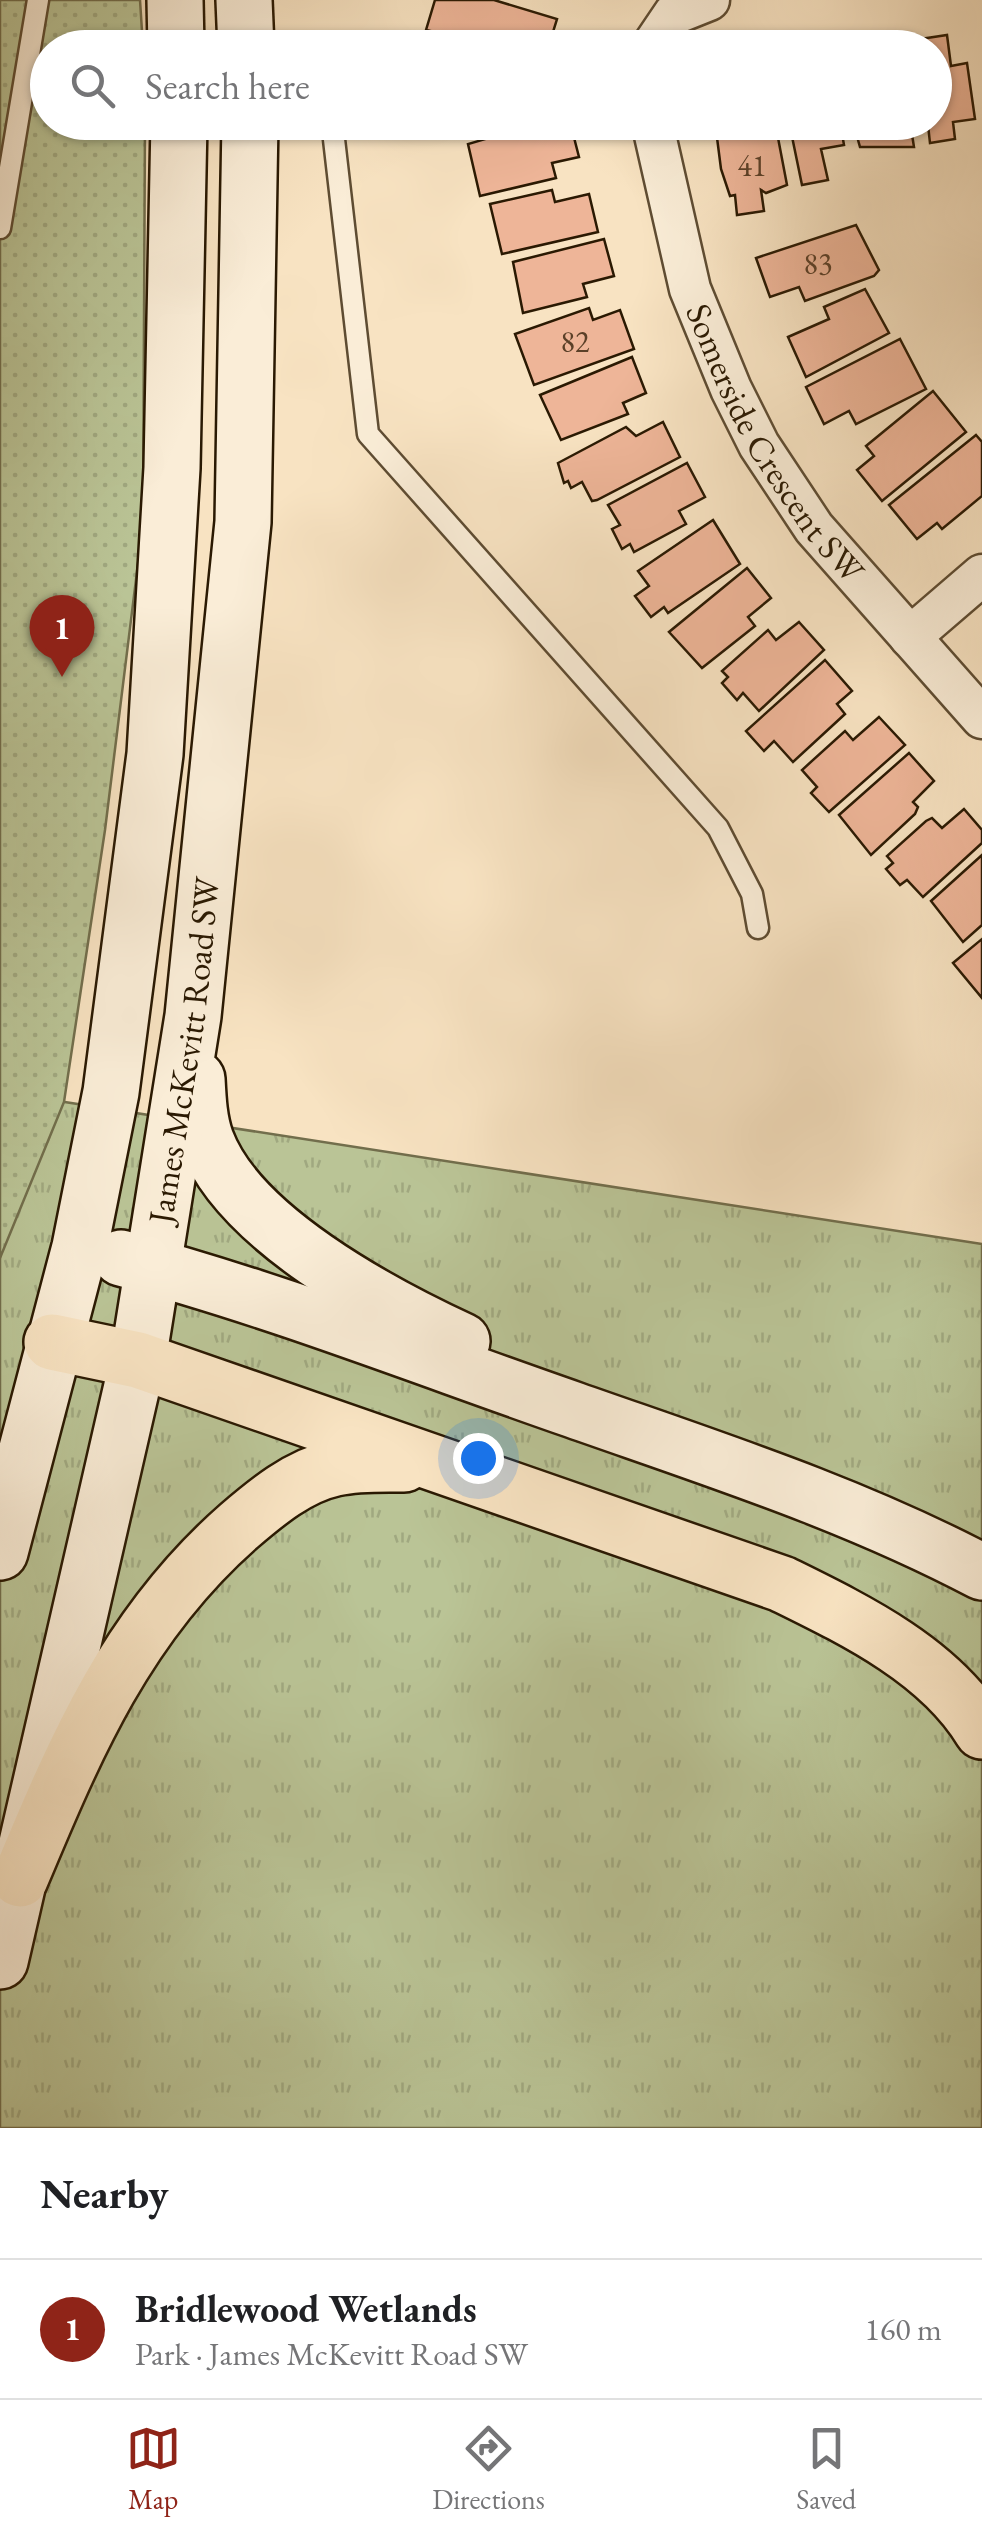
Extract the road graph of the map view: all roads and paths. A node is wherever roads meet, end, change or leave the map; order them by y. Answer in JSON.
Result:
{"nodes":[{"id":1,"x":38,"y":0,"type":"edge"},
{"id":2,"x":175,"y":0,"type":"edge"},
{"id":3,"x":244,"y":0,"type":"edge"},
{"id":4,"x":710,"y":0,"type":"edge"},
{"id":5,"x":33,"y":30,"type":"edge"},
{"id":6,"x":176,"y":30,"type":"edge"},
{"id":7,"x":245,"y":30,"type":"edge"},
{"id":8,"x":663,"y":30,"type":"edge"},
{"id":9,"x":30,"y":48,"type":"edge"},
{"id":10,"x":178,"y":140,"type":"edge"},
{"id":11,"x":250,"y":140,"type":"edge"},
{"id":12,"x":334,"y":140,"type":"edge"},
{"id":13,"x":656,"y":140,"type":"edge"},
{"id":14,"x":0,"y":228,"type":"edge"},
{"id":15,"x":982,"y":574,"type":"edge"},
{"id":16,"x":910,"y":637,"type":"junction"},
{"id":17,"x":982,"y":718,"type":"edge"},
{"id":18,"x":758,"y":928,"type":"dead end"},
{"id":19,"x":194,"y":1016,"type":"junction"},
{"id":20,"x":80,"y":1248,"type":"junction"},
{"id":21,"x":156,"y":1268,"type":"junction"},
{"id":22,"x":52,"y":1342,"type":"junction"},
{"id":23,"x":138,"y":1360,"type":"junction"},
{"id":24,"x":438,"y":1466,"type":"junction"},
{"id":25,"x":812,"y":1493,"type":"junction"},
{"id":26,"x":0,"y":1552,"type":"edge"},
{"id":27,"x":982,"y":1572,"type":"edge"},
{"id":28,"x":982,"y":1731,"type":"edge"},
{"id":29,"x":20,"y":1878,"type":"junction"},
{"id":30,"x":0,"y":1961,"type":"edge"}],
"edges":[{"from":1,"to":5,"type":"lane"},
{"from":2,"to":6,"type":"main road"},
{"from":3,"to":7,"type":"main road"},
{"from":4,"to":8,"type":"street"},
{"from":9,"to":14,"type":"lane"},
{"from":10,"to":20,"type":"main road","name":"James McKevitt Road SW"},
{"from":11,"to":19,"type":"main road","name":"James McKevitt Road SW"},
{"from":12,"to":18,"type":"lane"},
{"from":13,"to":16,"type":"street","name":"Somerside Crescent SW"},
{"from":15,"to":16,"type":"street"},
{"from":16,"to":17,"type":"street","name":"Somerside Crescent SW"},
{"from":19,"to":21,"type":"main road","name":"James McKevitt Road SW"},
{"from":19,"to":25,"type":"main road"},
{"from":20,"to":21,"type":"main road"},
{"from":20,"to":22,"type":"main road","name":"James McKevitt Road SW"},
{"from":21,"to":23,"type":"main road","name":"James McKevitt Road SW"},
{"from":21,"to":25,"type":"main road"},
{"from":22,"to":23,"type":"highway"},
{"from":22,"to":26,"type":"main road","name":"James McKevitt Road SW"},
{"from":23,"to":24,"type":"highway"},
{"from":23,"to":29,"type":"main road","name":"James McKevitt Road SW"},
{"from":24,"to":28,"type":"highway"},
{"from":24,"to":29,"type":"highway"},
{"from":25,"to":27,"type":"main road"},
{"from":29,"to":30,"type":"main road","name":"James McKevitt Road SW"}]}
